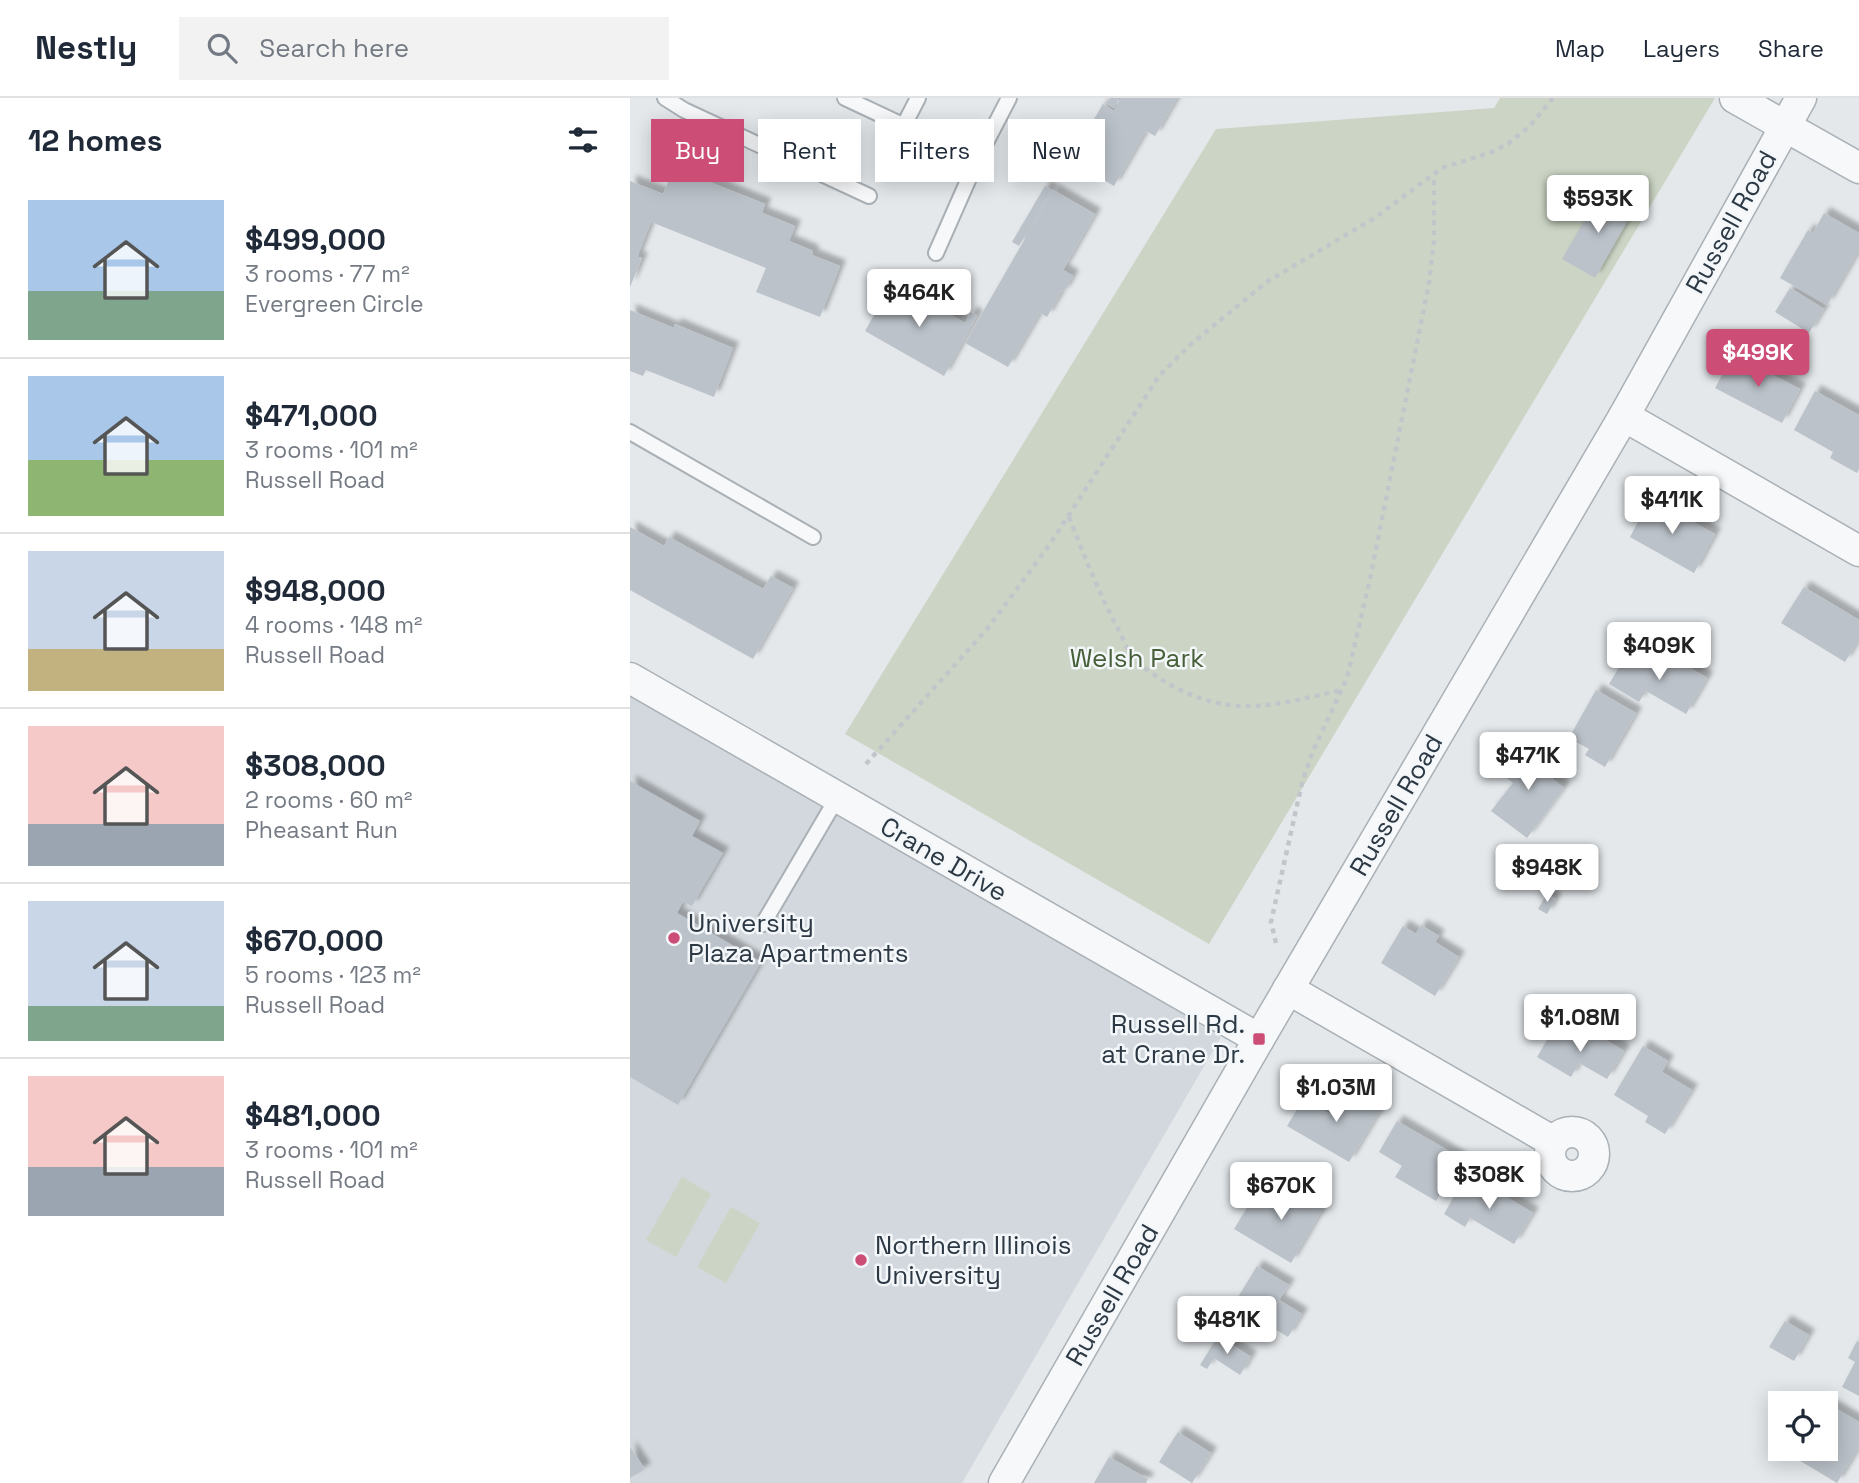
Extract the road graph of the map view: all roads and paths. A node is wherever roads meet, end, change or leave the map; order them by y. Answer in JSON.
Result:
{"nodes":[{"id":1,"x":665,"y":98,"type":"edge"},
{"id":2,"x":845,"y":98,"type":"edge"},
{"id":3,"x":918,"y":98,"type":"edge"},
{"id":4,"x":1009,"y":98,"type":"edge"},
{"id":5,"x":1553,"y":98,"type":"edge"},
{"id":6,"x":1735,"y":98,"type":"edge"},
{"id":7,"x":1801,"y":98,"type":"edge"},
{"id":8,"x":891,"y":119,"type":"edge"},
{"id":9,"x":907,"y":119,"type":"edge"},
{"id":10,"x":1785,"y":125,"type":"junction"},
{"id":11,"x":994,"y":127,"type":"edge"},
{"id":12,"x":1859,"y":168,"type":"edge"},
{"id":13,"x":1434,"y":175,"type":"junction"},
{"id":14,"x":967,"y":182,"type":"edge"},
{"id":15,"x":869,"y":196,"type":"dead end"},
{"id":16,"x":936,"y":253,"type":"dead end"},
{"id":17,"x":1624,"y":416,"type":"junction"},
{"id":18,"x":630,"y":432,"type":"edge"},
{"id":19,"x":1068,"y":516,"type":"junction"},
{"id":20,"x":813,"y":537,"type":"dead end"},
{"id":21,"x":1859,"y":551,"type":"edge"},
{"id":22,"x":630,"y":678,"type":"edge"},
{"id":23,"x":1342,"y":690,"type":"junction"},
{"id":24,"x":866,"y":764,"type":"dead end"},
{"id":25,"x":837,"y":798,"type":"junction"},
{"id":26,"x":763,"y":924,"type":"dead end"},
{"id":27,"x":1276,"y":943,"type":"dead end"},
{"id":28,"x":1288,"y":989,"type":"junction"},
{"id":29,"x":1259,"y":1039,"type":"junction"},
{"id":30,"x":1552,"y":1141,"type":"dead end"},
{"id":31,"x":1004,"y":1483,"type":"edge"}],
"edges":[{"from":1,"to":15,"type":"lane"},
{"from":2,"to":8,"type":"lane"},
{"from":3,"to":9,"type":"lane"},
{"from":4,"to":11,"type":"lane"},
{"from":5,"to":13,"type":"path"},
{"from":6,"to":10,"type":"street","name":"Russell Road"},
{"from":7,"to":10,"type":"street","name":"Russell Road"},
{"from":10,"to":12,"type":"street"},
{"from":10,"to":17,"type":"street","name":"Russell Road"},
{"from":13,"to":19,"type":"path"},
{"from":13,"to":23,"type":"path"},
{"from":14,"to":16,"type":"lane"},
{"from":17,"to":21,"type":"street"},
{"from":17,"to":28,"type":"street","name":"Russell Road"},
{"from":18,"to":20,"type":"lane"},
{"from":19,"to":23,"type":"path"},
{"from":19,"to":24,"type":"path"},
{"from":22,"to":25,"type":"street","name":"Crane Drive"},
{"from":23,"to":27,"type":"path"},
{"from":25,"to":26,"type":"lane"},
{"from":25,"to":29,"type":"street","name":"Crane Drive"},
{"from":28,"to":29,"type":"street","name":"Russell Road"},
{"from":28,"to":30,"type":"street"},
{"from":29,"to":31,"type":"street","name":"Russell Road"}]}
